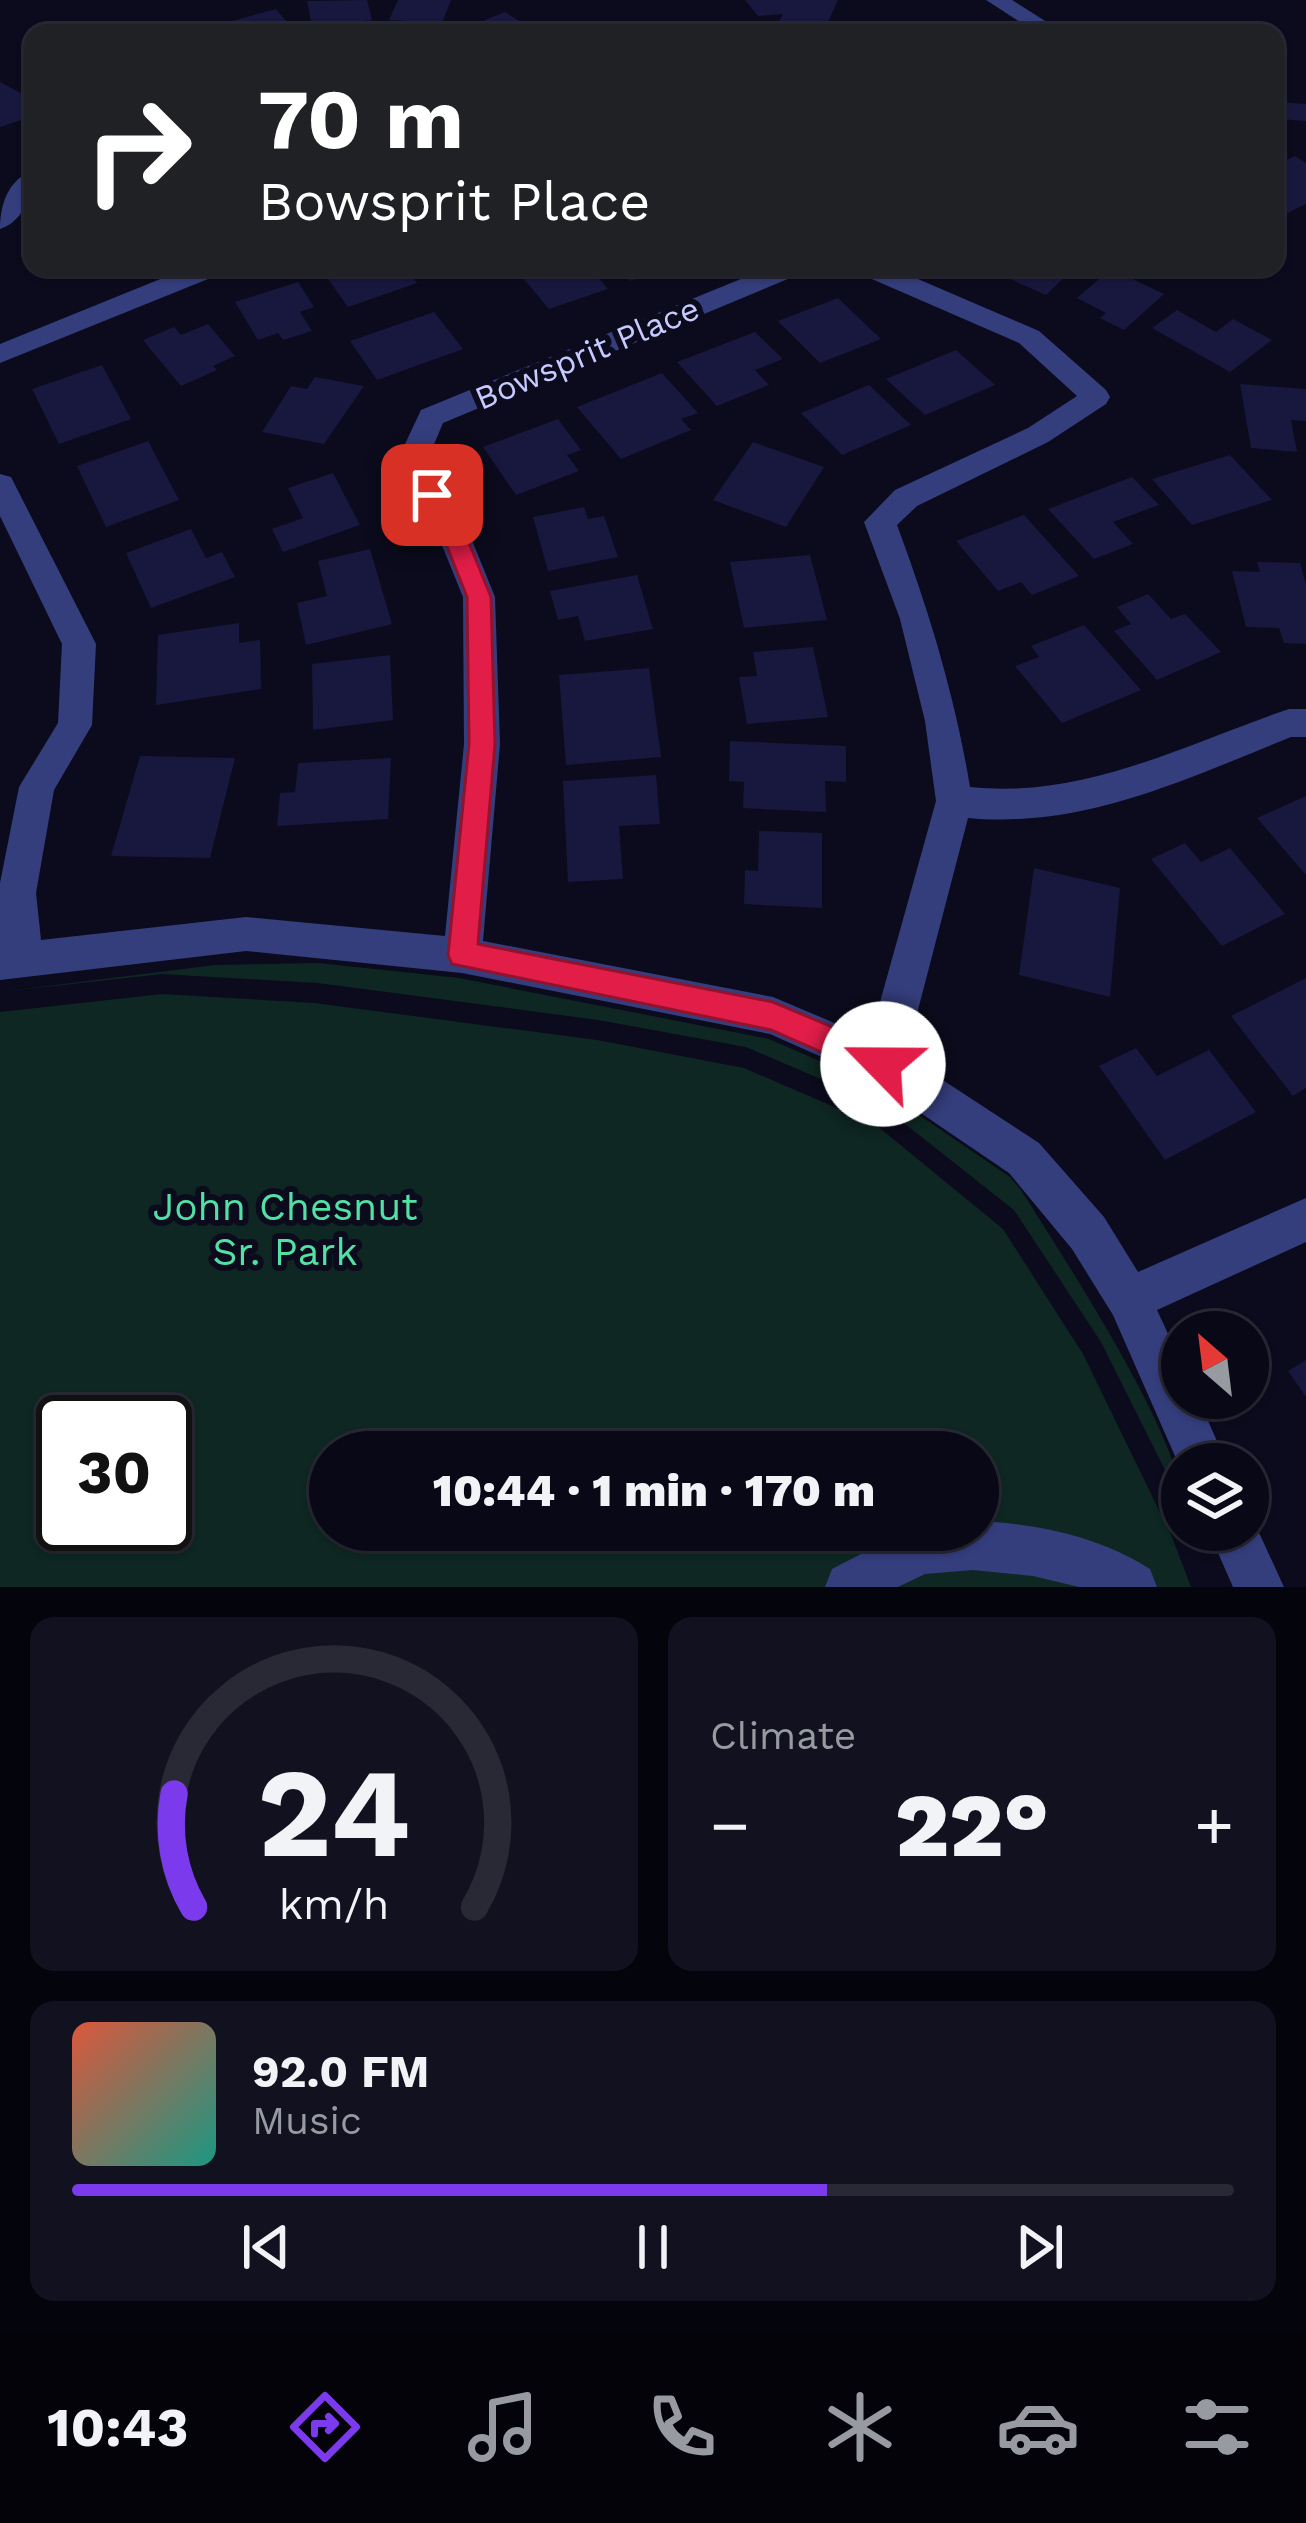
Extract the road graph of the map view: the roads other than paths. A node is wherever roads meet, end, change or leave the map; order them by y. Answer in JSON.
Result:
{"nodes":[{"id":1,"x":997,"y":0,"type":"edge"},
{"id":2,"x":1038,"y":24,"type":"edge"},
{"id":3,"x":24,"y":190,"type":"edge"},
{"id":4,"x":0,"y":221,"type":"edge"},
{"id":5,"x":192,"y":276,"type":"edge"},
{"id":6,"x":771,"y":276,"type":"edge"},
{"id":7,"x":888,"y":276,"type":"edge"},
{"id":8,"x":0,"y":354,"type":"edge"},
{"id":9,"x":0,"y":484,"type":"edge"},
{"id":10,"x":1306,"y":722,"type":"edge"},
{"id":11,"x":953,"y":801,"type":"junction"},
{"id":12,"x":462,"y":955,"type":"junction"},
{"id":13,"x":12,"y":959,"type":"edge"},
{"id":14,"x":883,"y":1064,"type":"junction"},
{"id":15,"x":1306,"y":1220,"type":"edge"},
{"id":16,"x":1129,"y":1299,"type":"junction"},
{"id":17,"x":1194,"y":1443,"type":"edge"},
{"id":18,"x":1243,"y":1551,"type":"edge"},
{"id":19,"x":850,"y":1587,"type":"edge"},
{"id":20,"x":1132,"y":1587,"type":"edge"},
{"id":21,"x":1259,"y":1587,"type":"edge"}],
"edges":[{"from":1,"to":2,"type":"street"},
{"from":3,"to":4,"type":"street"},
{"from":5,"to":8,"type":"street"},
{"from":6,"to":12,"type":"street","name":"Bowsprit Place"},
{"from":7,"to":11,"type":"street"},
{"from":9,"to":13,"type":"street"},
{"from":10,"to":11,"type":"street"},
{"from":11,"to":14,"type":"street"},
{"from":12,"to":13,"type":"street"},
{"from":12,"to":14,"type":"street"},
{"from":14,"to":16,"type":"street"},
{"from":15,"to":16,"type":"street"},
{"from":16,"to":17,"type":"street"},
{"from":18,"to":21,"type":"street"},
{"from":19,"to":20,"type":"street"}]}
